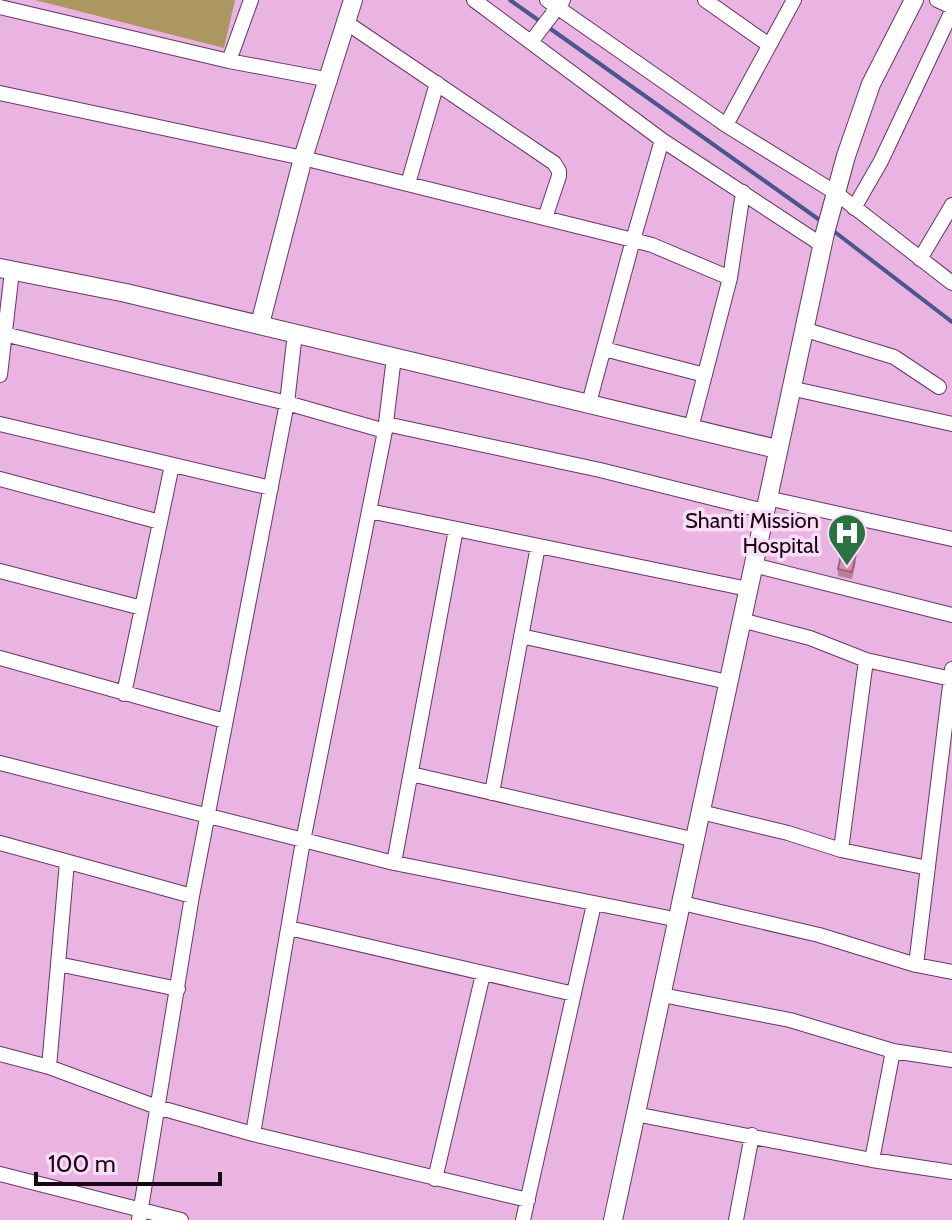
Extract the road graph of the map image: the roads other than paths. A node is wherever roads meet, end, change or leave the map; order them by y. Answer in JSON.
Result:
{"nodes":[{"id":1,"x":251,"y":0,"type":"edge"},
{"id":2,"x":353,"y":0,"type":"edge"},
{"id":3,"x":474,"y":0,"type":"edge"},
{"id":4,"x":705,"y":0,"type":"edge"},
{"id":5,"x":794,"y":0,"type":"edge"},
{"id":6,"x":914,"y":0,"type":"edge"},
{"id":7,"x":937,"y":0,"type":"edge"},
{"id":8,"x":24,"y":6,"type":"edge"},
{"id":9,"x":555,"y":6,"type":"edge"},
{"id":10,"x":0,"y":7,"type":"edge"},
{"id":11,"x":952,"y":9,"type":"edge"},
{"id":12,"x":347,"y":23,"type":"junction"},
{"id":13,"x":533,"y":39,"type":"junction"},
{"id":14,"x":769,"y":45,"type":"junction"},
{"id":15,"x":229,"y":61,"type":"junction"},
{"id":16,"x":330,"y":80,"type":"junction"},
{"id":17,"x":437,"y":83,"type":"junction"},
{"id":18,"x":0,"y":93,"type":"edge"},
{"id":19,"x":726,"y":125,"type":"junction"},
{"id":20,"x":662,"y":140,"type":"junction"},
{"id":21,"x":303,"y":158,"type":"junction"},
{"id":22,"x":408,"y":184,"type":"junction"},
{"id":23,"x":743,"y":192,"type":"junction"},
{"id":24,"x":836,"y":194,"type":"junction"},
{"id":25,"x":952,"y":205,"type":"edge"},
{"id":26,"x":854,"y":208,"type":"junction"},
{"id":27,"x":545,"y":218,"type":"junction"},
{"id":28,"x":824,"y":239,"type":"junction"},
{"id":29,"x":633,"y":240,"type":"junction"},
{"id":30,"x":920,"y":259,"type":"junction"},
{"id":31,"x":6,"y":269,"type":"edge"},
{"id":32,"x":730,"y":278,"type":"junction"},
{"id":33,"x":952,"y":283,"type":"edge"},
{"id":34,"x":260,"y":324,"type":"junction"},
{"id":35,"x":803,"y":329,"type":"junction"},
{"id":36,"x":2,"y":333,"type":"edge"},
{"id":37,"x":295,"y":333,"type":"junction"},
{"id":38,"x":604,"y":349,"type":"junction"},
{"id":39,"x":394,"y":357,"type":"junction"},
{"id":40,"x":0,"y":375,"type":"edge"},
{"id":41,"x":705,"y":375,"type":"junction"},
{"id":42,"x":939,"y":387,"type":"dead end"},
{"id":43,"x":790,"y":388,"type":"junction"},
{"id":44,"x":287,"y":403,"type":"junction"},
{"id":45,"x":589,"y":403,"type":"junction"},
{"id":46,"x":0,"y":424,"type":"edge"},
{"id":47,"x":952,"y":424,"type":"edge"},
{"id":48,"x":385,"y":427,"type":"junction"},
{"id":49,"x":691,"y":428,"type":"junction"},
{"id":50,"x":777,"y":449,"type":"junction"},
{"id":51,"x":172,"y":465,"type":"junction"},
{"id":52,"x":0,"y":479,"type":"edge"},
{"id":53,"x":271,"y":488,"type":"junction"},
{"id":54,"x":765,"y":504,"type":"junction"},
{"id":55,"x":369,"y":511,"type":"junction"},
{"id":56,"x":160,"y":522,"type":"junction"},
{"id":57,"x":456,"y":529,"type":"junction"},
{"id":58,"x":952,"y":539,"type":"edge"},
{"id":59,"x":538,"y":546,"type":"junction"},
{"id":60,"x":753,"y":565,"type":"junction"},
{"id":61,"x":0,"y":571,"type":"edge"},
{"id":62,"x":748,"y":589,"type":"junction"},
{"id":63,"x":142,"y":608,"type":"junction"},
{"id":64,"x":952,"y":615,"type":"edge"},
{"id":65,"x":741,"y":620,"type":"junction"},
{"id":66,"x":521,"y":636,"type":"junction"},
{"id":67,"x":0,"y":658,"type":"edge"},
{"id":68,"x":866,"y":660,"type":"junction"},
{"id":69,"x":951,"y":674,"type":"edge"},
{"id":70,"x":728,"y":682,"type":"junction"},
{"id":71,"x":124,"y":694,"type":"junction"},
{"id":72,"x":225,"y":721,"type":"junction"},
{"id":73,"x":946,"y":760,"type":"edge"},
{"id":74,"x":0,"y":763,"type":"edge"},
{"id":75,"x":411,"y":774,"type":"junction"},
{"id":76,"x":492,"y":793,"type":"junction"},
{"id":77,"x":701,"y":812,"type":"junction"},
{"id":78,"x":207,"y":817,"type":"junction"},
{"id":79,"x":696,"y":840,"type":"junction"},
{"id":80,"x":303,"y":841,"type":"junction"},
{"id":81,"x":0,"y":843,"type":"edge"},
{"id":82,"x":841,"y":850,"type":"junction"},
{"id":83,"x":67,"y":862,"type":"junction"},
{"id":84,"x":394,"y":863,"type":"junction"},
{"id":85,"x":928,"y":868,"type":"junction"},
{"id":86,"x":192,"y":896,"type":"junction"},
{"id":87,"x":594,"y":904,"type":"junction"},
{"id":88,"x":680,"y":912,"type":"junction"},
{"id":89,"x":289,"y":928,"type":"junction"},
{"id":90,"x":58,"y":964,"type":"junction"},
{"id":91,"x":916,"y":965,"type":"junction"},
{"id":92,"x":952,"y":972,"type":"edge"},
{"id":93,"x":483,"y":974,"type":"junction"},
{"id":94,"x":178,"y":989,"type":"junction"},
{"id":95,"x":574,"y":994,"type":"junction"},
{"id":96,"x":662,"y":995,"type":"junction"},
{"id":97,"x":893,"y":1051,"type":"junction"},
{"id":98,"x":0,"y":1054,"type":"edge"},
{"id":99,"x":952,"y":1060,"type":"edge"},
{"id":100,"x":49,"y":1067,"type":"junction"},
{"id":101,"x":157,"y":1107,"type":"junction"},
{"id":102,"x":635,"y":1114,"type":"junction"},
{"id":103,"x":253,"y":1134,"type":"junction"},
{"id":104,"x":752,"y":1135,"type":"junction"},
{"id":105,"x":872,"y":1160,"type":"junction"},
{"id":106,"x":952,"y":1172,"type":"edge"},
{"id":107,"x":0,"y":1174,"type":"edge"},
{"id":108,"x":435,"y":1179,"type":"junction"},
{"id":109,"x":528,"y":1200,"type":"junction"},
{"id":110,"x":140,"y":1215,"type":"edge"},
{"id":111,"x":181,"y":1220,"type":"edge"},
{"id":112,"x":523,"y":1220,"type":"edge"},
{"id":113,"x":613,"y":1220,"type":"edge"},
{"id":114,"x":736,"y":1220,"type":"edge"}],
"edges":[{"from":1,"to":15,"type":"street"},
{"from":2,"to":12,"type":"street"},
{"from":3,"to":13,"type":"street"},
{"from":4,"to":14,"type":"street"},
{"from":5,"to":14,"type":"street"},
{"from":6,"to":24,"type":"street"},
{"from":7,"to":11,"type":"street"},
{"from":8,"to":10,"type":"street"},
{"from":8,"to":15,"type":"street"},
{"from":9,"to":13,"type":"street"},
{"from":9,"to":19,"type":"street"},
{"from":11,"to":26,"type":"street"},
{"from":12,"to":16,"type":"street"},
{"from":12,"to":17,"type":"street"},
{"from":13,"to":20,"type":"street"},
{"from":14,"to":19,"type":"street"},
{"from":15,"to":16,"type":"street"},
{"from":16,"to":21,"type":"street"},
{"from":17,"to":22,"type":"street"},
{"from":17,"to":27,"type":"street"},
{"from":18,"to":21,"type":"street"},
{"from":19,"to":24,"type":"street"},
{"from":20,"to":23,"type":"street"},
{"from":20,"to":29,"type":"street"},
{"from":21,"to":22,"type":"street"},
{"from":21,"to":34,"type":"street"},
{"from":22,"to":27,"type":"street"},
{"from":23,"to":28,"type":"street"},
{"from":23,"to":32,"type":"street"},
{"from":24,"to":26,"type":"street"},
{"from":24,"to":28,"type":"street"},
{"from":25,"to":30,"type":"street"},
{"from":26,"to":30,"type":"street"},
{"from":27,"to":29,"type":"street"},
{"from":28,"to":35,"type":"street"},
{"from":29,"to":32,"type":"street"},
{"from":29,"to":38,"type":"street"},
{"from":30,"to":33,"type":"street"},
{"from":31,"to":34,"type":"street"},
{"from":31,"to":36,"type":"street"},
{"from":32,"to":41,"type":"street"},
{"from":34,"to":37,"type":"street"},
{"from":35,"to":42,"type":"street"},
{"from":35,"to":43,"type":"street"},
{"from":36,"to":40,"type":"street"},
{"from":36,"to":44,"type":"street"},
{"from":37,"to":39,"type":"street"},
{"from":37,"to":44,"type":"street"},
{"from":38,"to":41,"type":"street"},
{"from":38,"to":45,"type":"street"},
{"from":39,"to":45,"type":"street"},
{"from":39,"to":48,"type":"street"},
{"from":41,"to":49,"type":"street"},
{"from":43,"to":47,"type":"street"},
{"from":43,"to":50,"type":"street"},
{"from":44,"to":48,"type":"street"},
{"from":44,"to":53,"type":"street"},
{"from":45,"to":49,"type":"street"},
{"from":46,"to":51,"type":"street"},
{"from":48,"to":54,"type":"street"},
{"from":48,"to":55,"type":"street"},
{"from":49,"to":50,"type":"street"},
{"from":50,"to":54,"type":"street"},
{"from":51,"to":53,"type":"street"},
{"from":51,"to":56,"type":"street"},
{"from":52,"to":56,"type":"street"},
{"from":53,"to":72,"type":"street"},
{"from":54,"to":58,"type":"street"},
{"from":54,"to":60,"type":"street"},
{"from":55,"to":57,"type":"street"},
{"from":55,"to":80,"type":"street"},
{"from":56,"to":63,"type":"street"},
{"from":57,"to":59,"type":"street"},
{"from":57,"to":75,"type":"street"},
{"from":59,"to":62,"type":"street"},
{"from":59,"to":66,"type":"street"},
{"from":60,"to":62,"type":"street"},
{"from":60,"to":64,"type":"street"},
{"from":61,"to":63,"type":"street"},
{"from":62,"to":65,"type":"street"},
{"from":63,"to":71,"type":"street"},
{"from":65,"to":68,"type":"street"},
{"from":65,"to":70,"type":"street"},
{"from":66,"to":70,"type":"street"},
{"from":66,"to":76,"type":"street"},
{"from":67,"to":71,"type":"street"},
{"from":68,"to":69,"type":"street"},
{"from":68,"to":82,"type":"street"},
{"from":69,"to":73,"type":"street"},
{"from":70,"to":77,"type":"street"},
{"from":71,"to":72,"type":"street"},
{"from":72,"to":78,"type":"street"},
{"from":73,"to":85,"type":"street"},
{"from":74,"to":78,"type":"street"},
{"from":75,"to":76,"type":"street"},
{"from":75,"to":84,"type":"street"},
{"from":76,"to":79,"type":"street"},
{"from":77,"to":79,"type":"street"},
{"from":77,"to":82,"type":"street"},
{"from":78,"to":80,"type":"street"},
{"from":78,"to":86,"type":"street"},
{"from":79,"to":88,"type":"street"},
{"from":80,"to":84,"type":"street"},
{"from":80,"to":89,"type":"street"},
{"from":81,"to":83,"type":"street"},
{"from":82,"to":85,"type":"street"},
{"from":83,"to":86,"type":"street"},
{"from":83,"to":90,"type":"street"},
{"from":84,"to":87,"type":"street"},
{"from":85,"to":91,"type":"street"},
{"from":86,"to":94,"type":"street"},
{"from":87,"to":88,"type":"street"},
{"from":87,"to":95,"type":"street"},
{"from":88,"to":91,"type":"street"},
{"from":88,"to":96,"type":"street"},
{"from":89,"to":93,"type":"street"},
{"from":89,"to":103,"type":"street"},
{"from":90,"to":94,"type":"street"},
{"from":90,"to":100,"type":"street"},
{"from":91,"to":92,"type":"street"},
{"from":93,"to":95,"type":"street"},
{"from":93,"to":108,"type":"street"},
{"from":94,"to":101,"type":"street"},
{"from":95,"to":109,"type":"street"},
{"from":96,"to":97,"type":"street"},
{"from":96,"to":102,"type":"street"},
{"from":97,"to":99,"type":"street"},
{"from":97,"to":105,"type":"street"},
{"from":98,"to":100,"type":"street"},
{"from":100,"to":101,"type":"street"},
{"from":101,"to":103,"type":"street"},
{"from":101,"to":110,"type":"street"},
{"from":102,"to":104,"type":"street"},
{"from":102,"to":113,"type":"street"},
{"from":103,"to":108,"type":"street"},
{"from":104,"to":105,"type":"street"},
{"from":104,"to":114,"type":"street"},
{"from":105,"to":106,"type":"street"},
{"from":107,"to":110,"type":"street"},
{"from":108,"to":109,"type":"street"},
{"from":109,"to":112,"type":"street"},
{"from":110,"to":111,"type":"street"}]}
